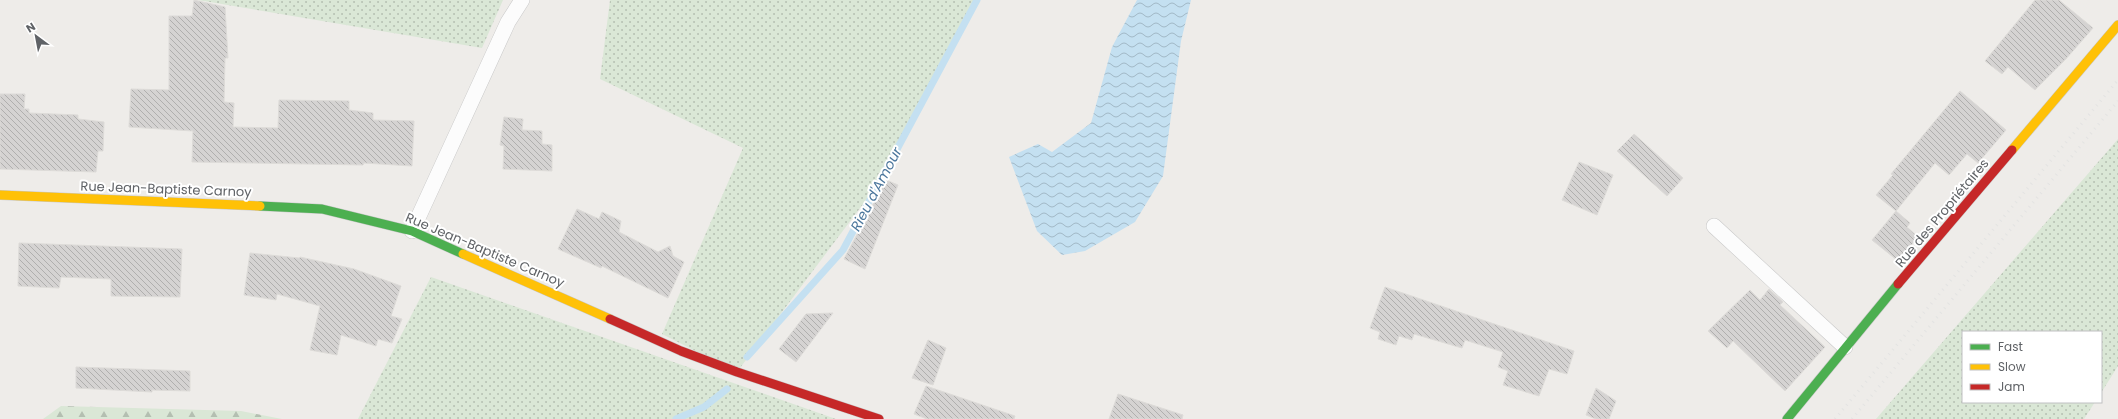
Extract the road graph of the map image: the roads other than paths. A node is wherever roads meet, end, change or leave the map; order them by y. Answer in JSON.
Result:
{"nodes":[{"id":1,"x":522,"y":0,"type":"edge"},
{"id":2,"x":2118,"y":25,"type":"edge"},
{"id":3,"x":0,"y":195,"type":"edge"},
{"id":4,"x":1714,"y":226,"type":"dead end"},
{"id":5,"x":412,"y":231,"type":"junction"},
{"id":6,"x":1845,"y":348,"type":"junction"},
{"id":7,"x":879,"y":419,"type":"edge"},
{"id":8,"x":1787,"y":419,"type":"edge"}],
"edges":[{"from":1,"to":5,"type":"lane"},
{"from":2,"to":6,"type":"street","name":"Rue des Propriétaires"},
{"from":3,"to":5,"type":"street","name":"Rue Jean-Baptiste Carnoy"},
{"from":4,"to":6,"type":"lane"},
{"from":5,"to":7,"type":"street","name":"Rue Jean-Baptiste Carnoy"},
{"from":6,"to":8,"type":"street","name":"Rue des Propriétaires"}]}
